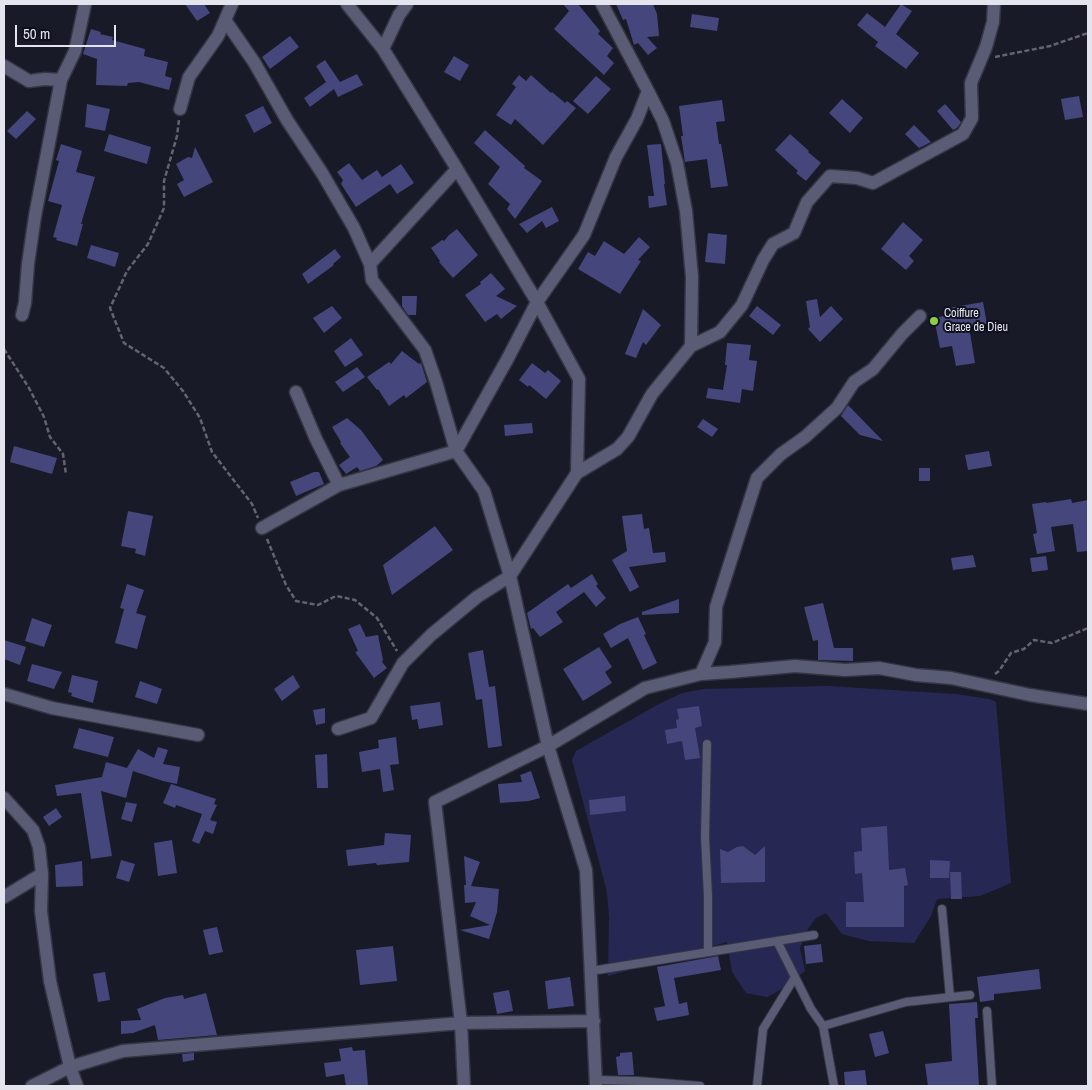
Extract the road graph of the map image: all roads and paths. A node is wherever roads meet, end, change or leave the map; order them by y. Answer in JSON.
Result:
{"nodes":[{"id":1,"x":85,"y":4,"type":"edge"},
{"id":2,"x":232,"y":4,"type":"edge"},
{"id":3,"x":347,"y":4,"type":"edge"},
{"id":4,"x":407,"y":4,"type":"edge"},
{"id":5,"x":602,"y":4,"type":"edge"},
{"id":6,"x":994,"y":4,"type":"edge"},
{"id":7,"x":225,"y":20,"type":"junction"},
{"id":8,"x":1088,"y":33,"type":"edge"},
{"id":9,"x":383,"y":49,"type":"junction"},
{"id":10,"x":980,"y":60,"type":"junction"},
{"id":11,"x":4,"y":66,"type":"edge"},
{"id":12,"x":61,"y":80,"type":"junction"},
{"id":13,"x":648,"y":91,"type":"junction"},
{"id":14,"x":180,"y":109,"type":"joint"},
{"id":15,"x":457,"y":169,"type":"junction"},
{"id":16,"x":370,"y":264,"type":"junction"},
{"id":17,"x":537,"y":302,"type":"junction"},
{"id":18,"x":22,"y":315,"type":"dead end"},
{"id":19,"x":920,"y":316,"type":"dead end"},
{"id":20,"x":691,"y":346,"type":"junction"},
{"id":21,"x":4,"y":349,"type":"edge"},
{"id":22,"x":296,"y":392,"type":"dead end"},
{"id":23,"x":456,"y":452,"type":"junction"},
{"id":24,"x":578,"y":473,"type":"junction"},
{"id":25,"x":66,"y":474,"type":"dead end"},
{"id":26,"x":339,"y":485,"type":"junction"},
{"id":27,"x":262,"y":528,"type":"junction"},
{"id":28,"x":510,"y":576,"type":"junction"},
{"id":29,"x":1088,"y":628,"type":"edge"},
{"id":30,"x":403,"y":663,"type":"junction"},
{"id":31,"x":701,"y":674,"type":"junction"},
{"id":32,"x":981,"y":685,"type":"junction"},
{"id":33,"x":4,"y":694,"type":"edge"},
{"id":34,"x":1088,"y":704,"type":"edge"},
{"id":35,"x":338,"y":730,"type":"dead end"},
{"id":36,"x":198,"y":736,"type":"dead end"},
{"id":37,"x":707,"y":744,"type":"dead end"},
{"id":38,"x":548,"y":746,"type":"junction"},
{"id":39,"x":4,"y":798,"type":"edge"},
{"id":40,"x":42,"y":874,"type":"junction"},
{"id":41,"x":4,"y":898,"type":"edge"},
{"id":42,"x":942,"y":909,"type":"dead end"},
{"id":43,"x":814,"y":935,"type":"dead end"},
{"id":44,"x":778,"y":941,"type":"junction"},
{"id":45,"x":708,"y":952,"type":"junction"},
{"id":46,"x":591,"y":971,"type":"junction"},
{"id":47,"x":795,"y":977,"type":"junction"},
{"id":48,"x":970,"y":995,"type":"dead end"},
{"id":49,"x":950,"y":997,"type":"junction"},
{"id":50,"x":987,"y":1011,"type":"dead end"},
{"id":51,"x":594,"y":1021,"type":"junction"},
{"id":52,"x":461,"y":1023,"type":"junction"},
{"id":53,"x":823,"y":1026,"type":"junction"},
{"id":54,"x":70,"y":1067,"type":"junction"},
{"id":55,"x":596,"y":1083,"type":"edge"},
{"id":56,"x":32,"y":1086,"type":"edge"},
{"id":57,"x":77,"y":1086,"type":"edge"},
{"id":58,"x":464,"y":1086,"type":"edge"},
{"id":59,"x":700,"y":1086,"type":"edge"},
{"id":60,"x":758,"y":1086,"type":"edge"},
{"id":61,"x":834,"y":1086,"type":"edge"},
{"id":62,"x":992,"y":1086,"type":"edge"}],
"edges":[{"from":1,"to":12,"type":"street"},
{"from":2,"to":7,"type":"street"},
{"from":3,"to":9,"type":"street"},
{"from":4,"to":9,"type":"street"},
{"from":5,"to":13,"type":"street"},
{"from":6,"to":10,"type":"street"},
{"from":7,"to":14,"type":"street"},
{"from":7,"to":16,"type":"street"},
{"from":8,"to":10,"type":"path"},
{"from":9,"to":15,"type":"street"},
{"from":10,"to":20,"type":"street"},
{"from":11,"to":12,"type":"street"},
{"from":12,"to":18,"type":"street"},
{"from":13,"to":17,"type":"street"},
{"from":13,"to":20,"type":"street"},
{"from":14,"to":27,"type":"path"},
{"from":15,"to":16,"type":"street"},
{"from":15,"to":17,"type":"street"},
{"from":16,"to":23,"type":"street"},
{"from":17,"to":23,"type":"street"},
{"from":17,"to":24,"type":"street"},
{"from":19,"to":31,"type":"street"},
{"from":20,"to":24,"type":"street"},
{"from":21,"to":25,"type":"path"},
{"from":22,"to":26,"type":"street"},
{"from":23,"to":26,"type":"street"},
{"from":23,"to":28,"type":"street"},
{"from":24,"to":28,"type":"street"},
{"from":26,"to":27,"type":"street"},
{"from":27,"to":30,"type":"path"},
{"from":28,"to":30,"type":"street"},
{"from":28,"to":38,"type":"street"},
{"from":29,"to":32,"type":"path"},
{"from":30,"to":35,"type":"street"},
{"from":31,"to":32,"type":"street"},
{"from":31,"to":38,"type":"street"},
{"from":32,"to":34,"type":"street"},
{"from":33,"to":36,"type":"street"},
{"from":37,"to":45,"type":"lane"},
{"from":38,"to":46,"type":"street"},
{"from":38,"to":52,"type":"street"},
{"from":39,"to":40,"type":"street"},
{"from":40,"to":41,"type":"street"},
{"from":40,"to":54,"type":"street"},
{"from":42,"to":49,"type":"lane"},
{"from":43,"to":44,"type":"lane"},
{"from":44,"to":45,"type":"lane"},
{"from":44,"to":47,"type":"lane"},
{"from":45,"to":46,"type":"lane"},
{"from":46,"to":51,"type":"street"},
{"from":47,"to":53,"type":"lane"},
{"from":47,"to":60,"type":"lane"},
{"from":48,"to":49,"type":"lane"},
{"from":49,"to":53,"type":"lane"},
{"from":50,"to":62,"type":"lane"},
{"from":51,"to":52,"type":"street"},
{"from":51,"to":55,"type":"street"},
{"from":52,"to":54,"type":"street"},
{"from":52,"to":58,"type":"street"},
{"from":53,"to":61,"type":"lane"},
{"from":54,"to":56,"type":"street"},
{"from":54,"to":57,"type":"street"},
{"from":55,"to":59,"type":"lane"}]}
